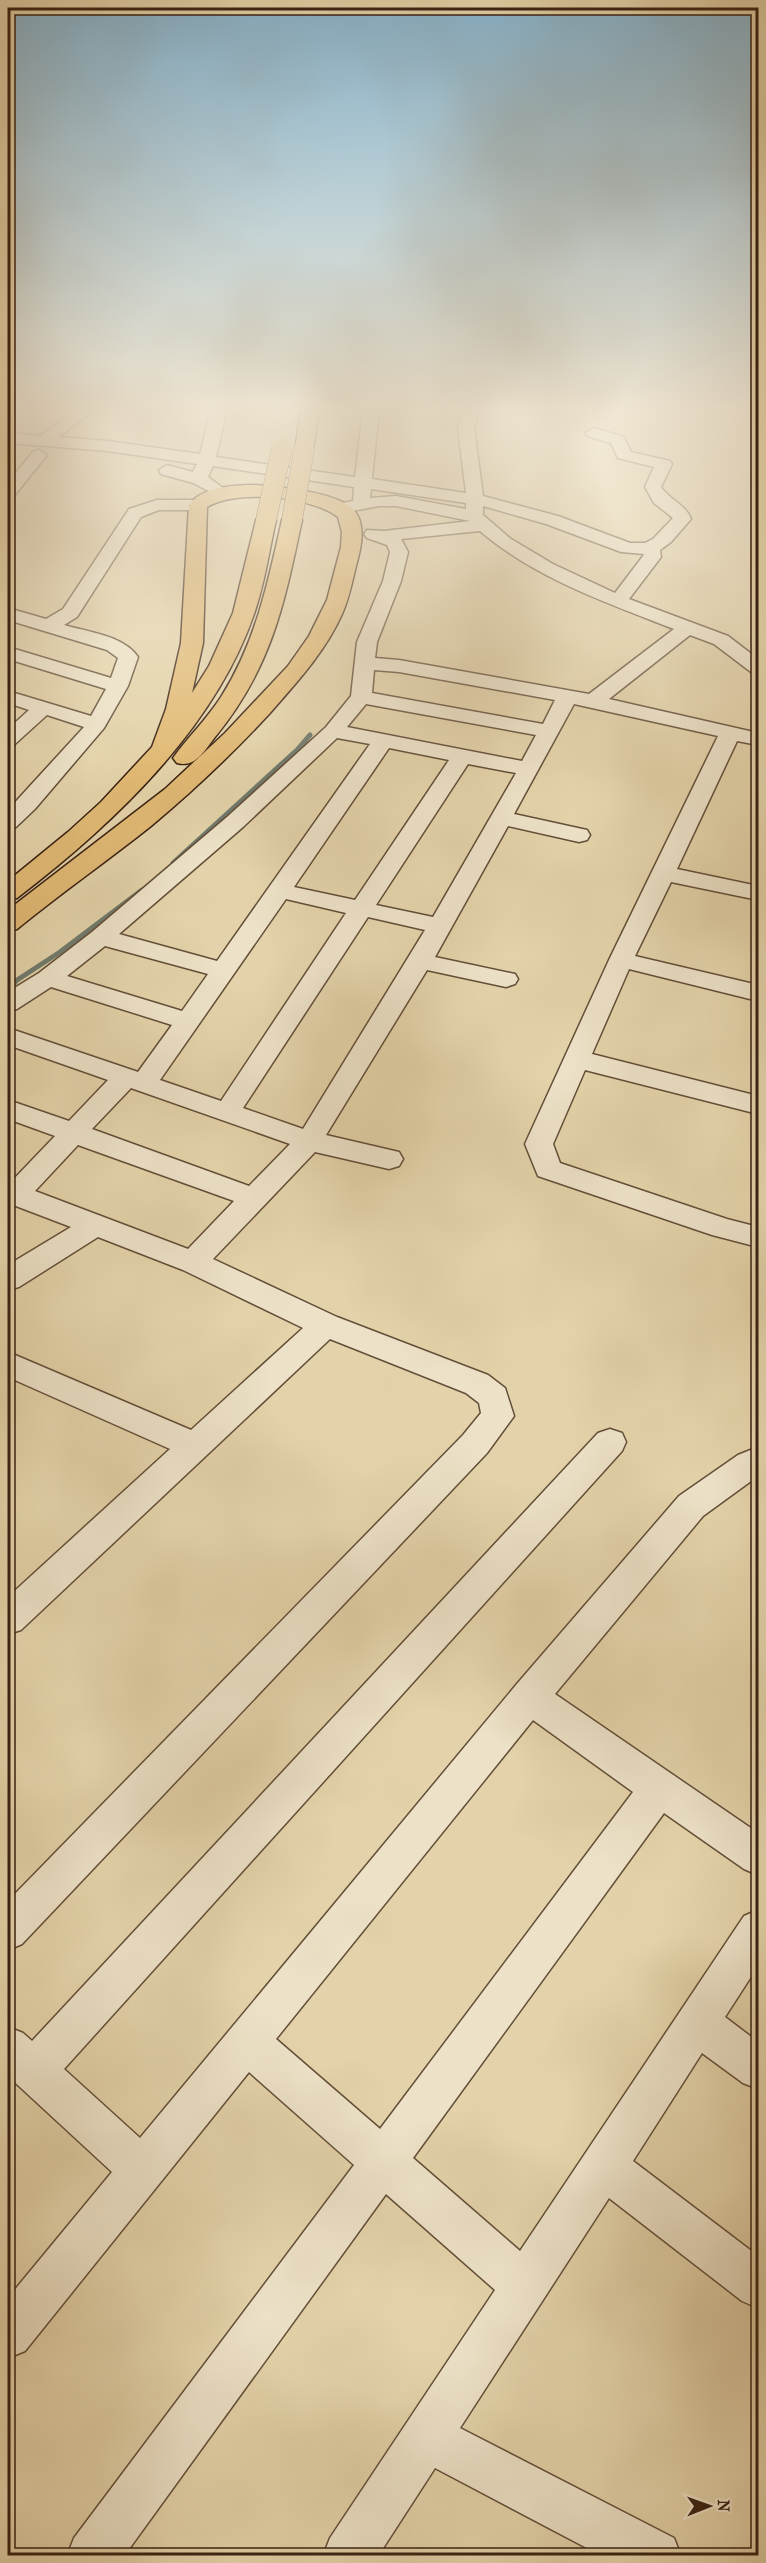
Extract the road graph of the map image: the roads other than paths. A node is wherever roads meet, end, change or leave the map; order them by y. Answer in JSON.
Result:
{"nodes":[{"id":1,"x":124,"y":530,"type":"edge"},
{"id":2,"x":197,"y":530,"type":"edge"},
{"id":3,"x":264,"y":530,"type":"edge"},
{"id":4,"x":290,"y":530,"type":"edge"},
{"id":5,"x":408,"y":530,"type":"edge"},
{"id":6,"x":493,"y":530,"type":"edge"},
{"id":7,"x":578,"y":530,"type":"edge"},
{"id":8,"x":672,"y":530,"type":"edge"},
{"id":9,"x":353,"y":531,"type":"joint"},
{"id":10,"x":384,"y":536,"type":"junction"},
{"id":11,"x":651,"y":549,"type":"junction"},
{"id":12,"x":618,"y":601,"type":"junction"},
{"id":13,"x":11,"y":619,"type":"edge"},
{"id":14,"x":48,"y":626,"type":"junction"},
{"id":15,"x":688,"y":627,"type":"junction"},
{"id":16,"x":8,"y":653,"type":"edge"},
{"id":17,"x":365,"y":663,"type":"junction"},
{"id":18,"x":759,"y":668,"type":"edge"},
{"id":19,"x":118,"y":686,"type":"junction"},
{"id":20,"x":8,"y":697,"type":"edge"},
{"id":21,"x":361,"y":697,"type":"junction"},
{"id":22,"x":567,"y":697,"type":"junction"},
{"id":23,"x":593,"y":701,"type":"junction"},
{"id":24,"x":43,"y":708,"type":"junction"},
{"id":25,"x":97,"y":724,"type":"junction"},
{"id":26,"x":333,"y":731,"type":"junction"},
{"id":27,"x":549,"y":731,"type":"junction"},
{"id":28,"x":730,"y":734,"type":"junction"},
{"id":29,"x":759,"y":739,"type":"edge"},
{"id":30,"x":8,"y":741,"type":"edge"},
{"id":31,"x":383,"y":741,"type":"junction"},
{"id":32,"x":163,"y":748,"type":"junction"},
{"id":33,"x":462,"y":756,"type":"junction"},
{"id":34,"x":529,"y":769,"type":"junction"},
{"id":35,"x":17,"y":801,"type":"edge"},
{"id":36,"x":501,"y":818,"type":"junction"},
{"id":37,"x":8,"y":822,"type":"edge"},
{"id":38,"x":579,"y":835,"type":"dead end"},
{"id":39,"x":663,"y":873,"type":"junction"},
{"id":40,"x":280,"y":891,"type":"junction"},
{"id":41,"x":8,"y":893,"type":"edge"},
{"id":42,"x":759,"y":893,"type":"edge"},
{"id":43,"x":38,"y":900,"type":"junction"},
{"id":44,"x":361,"y":909,"type":"junction"},
{"id":45,"x":8,"y":923,"type":"edge"},
{"id":46,"x":440,"y":926,"type":"junction"},
{"id":47,"x":101,"y":938,"type":"junction"},
{"id":48,"x":621,"y":960,"type":"junction"},
{"id":49,"x":420,"y":961,"type":"junction"},
{"id":50,"x":224,"y":971,"type":"junction"},
{"id":51,"x":48,"y":978,"type":"junction"},
{"id":52,"x":506,"y":979,"type":"dead end"},
{"id":53,"x":759,"y":993,"type":"edge"},
{"id":54,"x":8,"y":1003,"type":"edge"},
{"id":55,"x":188,"y":1022,"type":"junction"},
{"id":56,"x":8,"y":1036,"type":"edge"},
{"id":57,"x":577,"y":1059,"type":"junction"},
{"id":58,"x":135,"y":1080,"type":"junction"},
{"id":59,"x":759,"y":1105,"type":"edge"},
{"id":60,"x":8,"y":1109,"type":"edge"},
{"id":61,"x":227,"y":1112,"type":"junction"},
{"id":62,"x":73,"y":1133,"type":"junction"},
{"id":63,"x":309,"y":1141,"type":"junction"},
{"id":64,"x":389,"y":1159,"type":"dead end"},
{"id":65,"x":11,"y":1193,"type":"edge"},
{"id":66,"x":254,"y":1198,"type":"junction"},
{"id":67,"x":96,"y":1225,"type":"junction"},
{"id":68,"x":759,"y":1237,"type":"edge"},
{"id":69,"x":193,"y":1262,"type":"junction"},
{"id":70,"x":8,"y":1279,"type":"edge"},
{"id":71,"x":326,"y":1325,"type":"junction"},
{"id":72,"x":8,"y":1364,"type":"edge"},
{"id":73,"x":610,"y":1442,"type":"dead end"},
{"id":74,"x":194,"y":1445,"type":"junction"},
{"id":75,"x":759,"y":1460,"type":"edge"},
{"id":76,"x":8,"y":1619,"type":"edge"},
{"id":77,"x":529,"y":1697,"type":"junction"},
{"id":78,"x":660,"y":1787,"type":"junction"},
{"id":79,"x":759,"y":1856,"type":"edge"},
{"id":80,"x":8,"y":1930,"type":"edge"},
{"id":81,"x":759,"y":1930,"type":"edge"},
{"id":82,"x":698,"y":2023,"type":"junction"},
{"id":83,"x":247,"y":2042,"type":"junction"},
{"id":84,"x":20,"y":2059,"type":"edge"},
{"id":85,"x":759,"y":2068,"type":"edge"},
{"id":86,"x":383,"y":2162,"type":"junction"},
{"id":87,"x":603,"y":2166,"type":"junction"},
{"id":88,"x":142,"y":2169,"type":"junction"},
{"id":89,"x":525,"y":2286,"type":"junction"},
{"id":90,"x":759,"y":2286,"type":"edge"},
{"id":91,"x":8,"y":2334,"type":"edge"},
{"id":92,"x":426,"y":2437,"type":"junction"},
{"id":93,"x":92,"y":2556,"type":"edge"},
{"id":94,"x":348,"y":2556,"type":"edge"},
{"id":95,"x":656,"y":2556,"type":"edge"}],
"edges":[{"from":1,"to":14,"type":"street"},
{"from":2,"to":32,"type":"main road"},
{"from":3,"to":32,"type":"main road","bridge":true},
{"from":4,"to":43,"type":"main road","bridge":true},
{"from":5,"to":10,"type":"street"},
{"from":6,"to":12,"type":"street"},
{"from":7,"to":11,"type":"street"},
{"from":8,"to":11,"type":"street"},
{"from":9,"to":10,"type":"street"},
{"from":9,"to":43,"type":"main road"},
{"from":10,"to":17,"type":"street"},
{"from":11,"to":12,"type":"street"},
{"from":12,"to":15,"type":"street"},
{"from":13,"to":14,"type":"street"},
{"from":14,"to":19,"type":"street"},
{"from":15,"to":18,"type":"street"},
{"from":15,"to":23,"type":"street"},
{"from":16,"to":19,"type":"street"},
{"from":17,"to":21,"type":"street"},
{"from":17,"to":22,"type":"street"},
{"from":19,"to":25,"type":"street"},
{"from":20,"to":24,"type":"street"},
{"from":21,"to":26,"type":"street"},
{"from":21,"to":27,"type":"street"},
{"from":22,"to":23,"type":"street"},
{"from":22,"to":27,"type":"street"},
{"from":23,"to":28,"type":"street"},
{"from":24,"to":25,"type":"street"},
{"from":24,"to":30,"type":"street"},
{"from":25,"to":35,"type":"street"},
{"from":26,"to":31,"type":"street"},
{"from":26,"to":47,"type":"street"},
{"from":27,"to":34,"type":"street"},
{"from":28,"to":29,"type":"street"},
{"from":28,"to":39,"type":"street"},
{"from":31,"to":33,"type":"street"},
{"from":31,"to":40,"type":"street"},
{"from":32,"to":41,"type":"main road"},
{"from":33,"to":34,"type":"street"},
{"from":33,"to":44,"type":"street"},
{"from":34,"to":36,"type":"street"},
{"from":35,"to":37,"type":"street"},
{"from":36,"to":38,"type":"street"},
{"from":36,"to":46,"type":"street"},
{"from":39,"to":42,"type":"street"},
{"from":39,"to":48,"type":"street"},
{"from":40,"to":44,"type":"street"},
{"from":40,"to":50,"type":"street"},
{"from":43,"to":45,"type":"main road"},
{"from":44,"to":46,"type":"street"},
{"from":44,"to":61,"type":"street"},
{"from":46,"to":49,"type":"street"},
{"from":47,"to":50,"type":"street"},
{"from":47,"to":51,"type":"street"},
{"from":48,"to":53,"type":"street"},
{"from":48,"to":57,"type":"street"},
{"from":49,"to":52,"type":"street"},
{"from":49,"to":63,"type":"street"},
{"from":50,"to":55,"type":"street"},
{"from":51,"to":54,"type":"street"},
{"from":51,"to":55,"type":"street"},
{"from":55,"to":58,"type":"street"},
{"from":56,"to":58,"type":"street"},
{"from":57,"to":59,"type":"street"},
{"from":57,"to":68,"type":"street"},
{"from":58,"to":61,"type":"street"},
{"from":58,"to":62,"type":"street"},
{"from":60,"to":62,"type":"street"},
{"from":61,"to":63,"type":"street"},
{"from":62,"to":65,"type":"street"},
{"from":62,"to":66,"type":"street"},
{"from":63,"to":64,"type":"street"},
{"from":63,"to":66,"type":"street"},
{"from":65,"to":67,"type":"street"},
{"from":66,"to":69,"type":"street"},
{"from":67,"to":69,"type":"street"},
{"from":67,"to":70,"type":"street"},
{"from":69,"to":71,"type":"street"},
{"from":71,"to":74,"type":"street"},
{"from":71,"to":80,"type":"street"},
{"from":72,"to":74,"type":"street"},
{"from":73,"to":84,"type":"street"},
{"from":74,"to":76,"type":"street"},
{"from":75,"to":77,"type":"street"},
{"from":77,"to":78,"type":"street"},
{"from":77,"to":83,"type":"street"},
{"from":78,"to":79,"type":"street"},
{"from":78,"to":86,"type":"street"},
{"from":81,"to":82,"type":"street"},
{"from":82,"to":85,"type":"street"},
{"from":82,"to":87,"type":"street"},
{"from":83,"to":86,"type":"street"},
{"from":83,"to":88,"type":"street"},
{"from":84,"to":88,"type":"street"},
{"from":86,"to":89,"type":"street"},
{"from":86,"to":93,"type":"street"},
{"from":87,"to":89,"type":"street"},
{"from":87,"to":90,"type":"street"},
{"from":88,"to":91,"type":"street"},
{"from":89,"to":92,"type":"street"},
{"from":92,"to":94,"type":"street"},
{"from":92,"to":95,"type":"street"}]}
